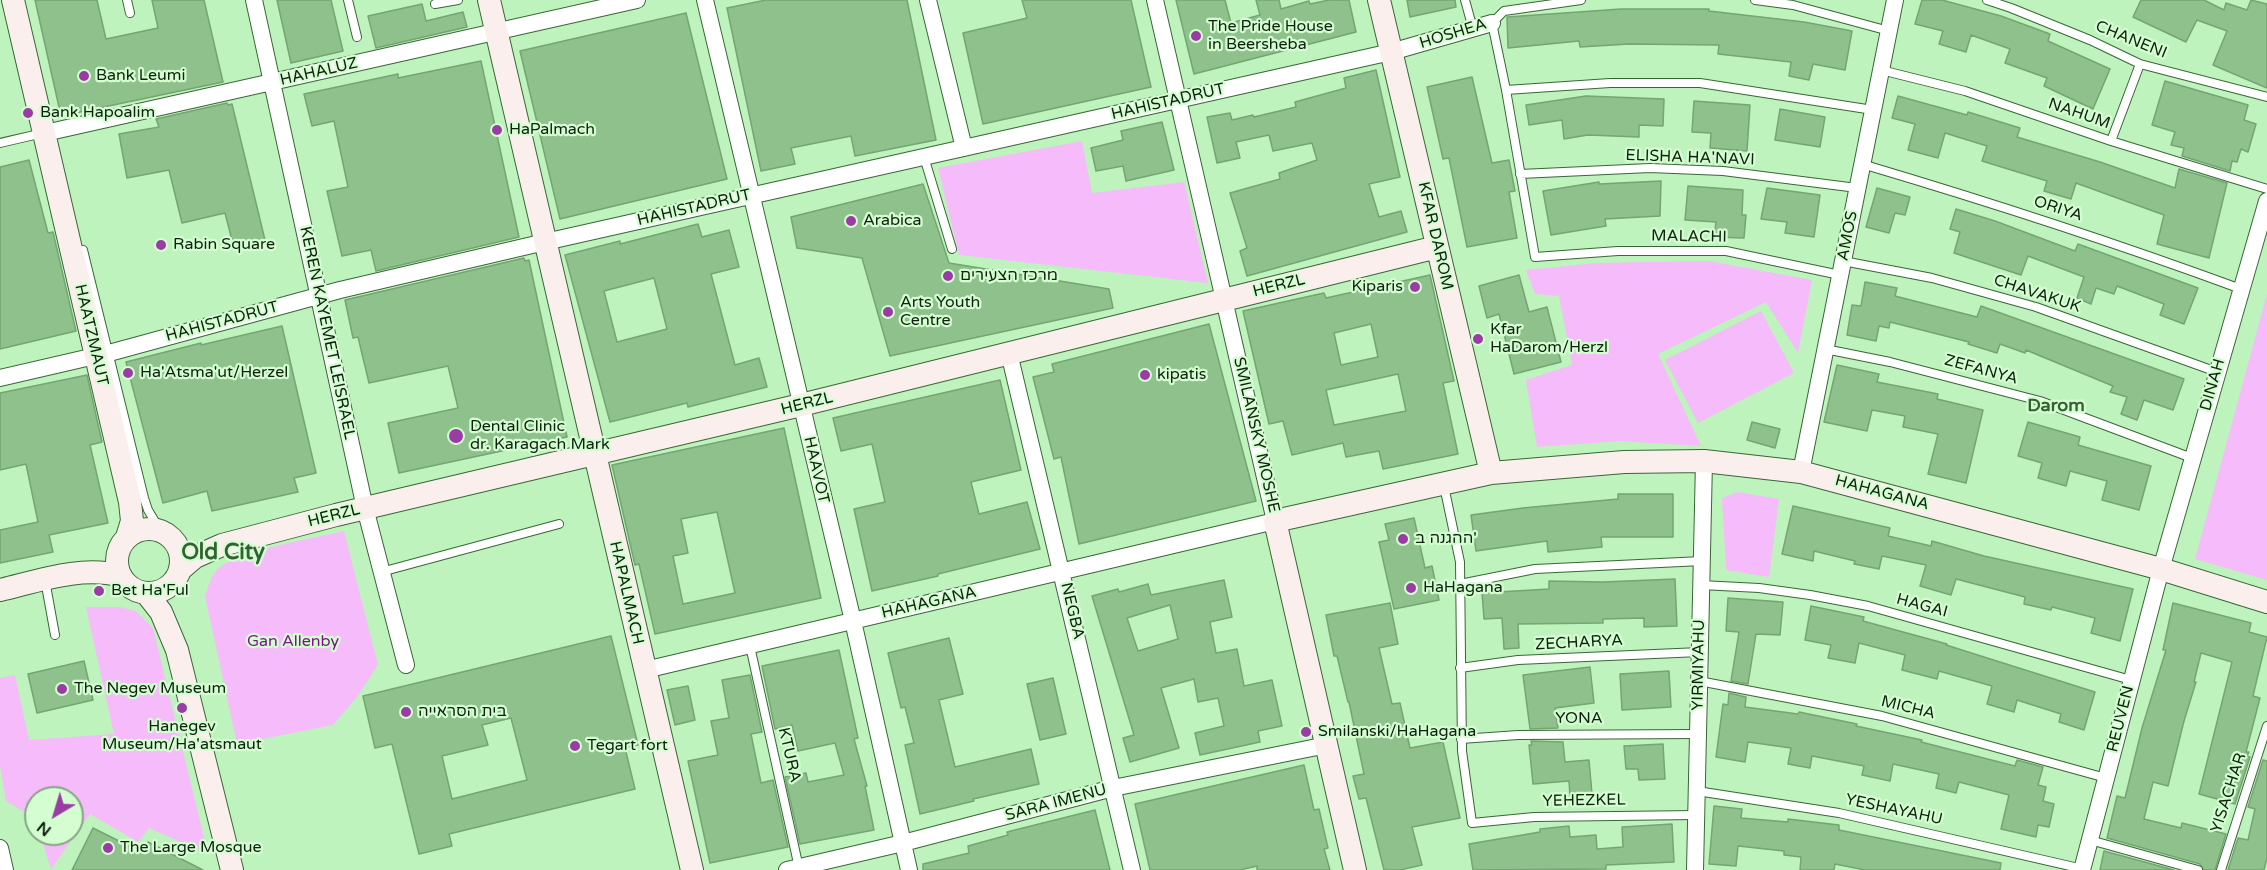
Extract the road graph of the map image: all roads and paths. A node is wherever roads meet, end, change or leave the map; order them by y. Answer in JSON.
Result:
{"nodes":[{"id":1,"x":13,"y":0,"type":"edge"},
{"id":2,"x":127,"y":0,"type":"edge"},
{"id":3,"x":254,"y":0,"type":"edge"},
{"id":4,"x":348,"y":0,"type":"edge"},
{"id":5,"x":458,"y":0,"type":"edge"},
{"id":6,"x":489,"y":0,"type":"edge"},
{"id":7,"x":637,"y":0,"type":"edge"},
{"id":8,"x":705,"y":0,"type":"edge"},
{"id":9,"x":928,"y":0,"type":"edge"},
{"id":10,"x":1155,"y":0,"type":"edge"},
{"id":11,"x":1379,"y":0,"type":"edge"},
{"id":12,"x":1465,"y":0,"type":"edge"},
{"id":13,"x":1581,"y":0,"type":"edge"},
{"id":14,"x":1755,"y":0,"type":"edge"},
{"id":15,"x":1895,"y":0,"type":"edge"},
{"id":16,"x":1987,"y":0,"type":"edge"},
{"id":17,"x":435,"y":4,"type":"dead end"},
{"id":18,"x":130,"y":13,"type":"dead end"},
{"id":19,"x":1492,"y":23,"type":"junction"},
{"id":20,"x":1473,"y":29,"type":"junction"},
{"id":21,"x":497,"y":32,"type":"junction"},
{"id":22,"x":1889,"y":32,"type":"junction"},
{"id":23,"x":357,"y":37,"type":"dead end"},
{"id":24,"x":1391,"y":52,"type":"junction"},
{"id":25,"x":2140,"y":64,"type":"junction"},
{"id":26,"x":1881,"y":70,"type":"junction"},
{"id":27,"x":272,"y":82,"type":"junction"},
{"id":28,"x":1506,"y":90,"type":"junction"},
{"id":29,"x":2267,"y":98,"type":"edge"},
{"id":30,"x":1180,"y":99,"type":"junction"},
{"id":31,"x":1873,"y":110,"type":"junction"},
{"id":32,"x":45,"y":133,"type":"junction"},
{"id":33,"x":2111,"y":141,"type":"junction"},
{"id":34,"x":0,"y":143,"type":"edge"},
{"id":35,"x":964,"y":148,"type":"junction"},
{"id":36,"x":924,"y":157,"type":"junction"},
{"id":37,"x":1862,"y":164,"type":"junction"},
{"id":38,"x":1520,"y":174,"type":"junction"},
{"id":39,"x":1857,"y":188,"type":"junction"},
{"id":40,"x":2267,"y":189,"type":"edge"},
{"id":41,"x":751,"y":195,"type":"junction"},
{"id":42,"x":2267,"y":201,"type":"edge"},
{"id":43,"x":76,"y":229,"type":"dead end"},
{"id":44,"x":79,"y":238,"type":"dead end"},
{"id":45,"x":545,"y":242,"type":"junction"},
{"id":46,"x":1437,"y":247,"type":"junction"},
{"id":47,"x":952,"y":249,"type":"dead end"},
{"id":48,"x":1841,"y":268,"type":"junction"},
{"id":49,"x":2241,"y":289,"type":"junction"},
{"id":50,"x":318,"y":296,"type":"junction"},
{"id":51,"x":1225,"y":299,"type":"junction"},
{"id":52,"x":1825,"y":349,"type":"junction"},
{"id":53,"x":1009,"y":353,"type":"junction"},
{"id":54,"x":102,"y":354,"type":"junction"},
{"id":55,"x":2217,"y":372,"type":"junction"},
{"id":56,"x":0,"y":378,"type":"edge"},
{"id":57,"x":801,"y":405,"type":"junction"},
{"id":58,"x":594,"y":454,"type":"junction"},
{"id":59,"x":2192,"y":458,"type":"junction"},
{"id":60,"x":1704,"y":461,"type":"junction"},
{"id":61,"x":1801,"y":472,"type":"junction"},
{"id":62,"x":1491,"y":473,"type":"junction"},
{"id":63,"x":1443,"y":483,"type":"junction"},
{"id":64,"x":365,"y":508,"type":"junction"},
{"id":65,"x":1275,"y":521,"type":"junction"},
{"id":66,"x":559,"y":524,"type":"dead end"},
{"id":67,"x":160,"y":530,"type":"junction"},
{"id":68,"x":127,"y":537,"type":"junction"},
{"id":69,"x":1702,"y":561,"type":"junction"},
{"id":70,"x":181,"y":568,"type":"junction"},
{"id":71,"x":2161,"y":569,"type":"junction"},
{"id":72,"x":1062,"y":571,"type":"junction"},
{"id":73,"x":381,"y":572,"type":"junction"},
{"id":74,"x":121,"y":576,"type":"junction"},
{"id":75,"x":44,"y":579,"type":"junction"},
{"id":76,"x":1460,"y":584,"type":"junction"},
{"id":77,"x":1701,"y":585,"type":"junction"},
{"id":78,"x":0,"y":590,"type":"edge"},
{"id":79,"x":146,"y":593,"type":"junction"},
{"id":80,"x":2267,"y":602,"type":"edge"},
{"id":81,"x":853,"y":621,"type":"junction"},
{"id":82,"x":55,"y":635,"type":"dead end"},
{"id":83,"x":750,"y":646,"type":"junction"},
{"id":84,"x":1700,"y":652,"type":"junction"},
{"id":85,"x":406,"y":665,"type":"dead end"},
{"id":86,"x":1460,"y":668,"type":"junction"},
{"id":87,"x":645,"y":670,"type":"junction"},
{"id":88,"x":2131,"y":680,"type":"junction"},
{"id":89,"x":1699,"y":681,"type":"junction"},
{"id":90,"x":2267,"y":726,"type":"edge"},
{"id":91,"x":1698,"y":734,"type":"junction"},
{"id":92,"x":1461,"y":739,"type":"junction"},
{"id":93,"x":1327,"y":745,"type":"junction"},
{"id":94,"x":2106,"y":778,"type":"junction"},
{"id":95,"x":1113,"y":788,"type":"junction"},
{"id":96,"x":1696,"y":791,"type":"junction"},
{"id":97,"x":1696,"y":815,"type":"junction"},
{"id":98,"x":2090,"y":840,"type":"junction"},
{"id":99,"x":903,"y":843,"type":"junction"},
{"id":100,"x":0,"y":848,"type":"edge"},
{"id":101,"x":795,"y":869,"type":"edge"},
{"id":102,"x":5,"y":870,"type":"edge"},
{"id":103,"x":232,"y":870,"type":"edge"},
{"id":104,"x":692,"y":870,"type":"edge"},
{"id":105,"x":909,"y":870,"type":"edge"},
{"id":106,"x":1132,"y":870,"type":"edge"},
{"id":107,"x":1355,"y":870,"type":"edge"},
{"id":108,"x":1695,"y":870,"type":"edge"},
{"id":109,"x":2082,"y":870,"type":"edge"},
{"id":110,"x":2198,"y":870,"type":"edge"},
{"id":111,"x":2220,"y":870,"type":"edge"}],
"edges":[{"from":1,"to":32,"type":"street","name":"HAATZMAUT"},
{"from":2,"to":18,"type":"lane"},
{"from":3,"to":27,"type":"street","name":"KEREN KAYEMET LEISRAEL"},
{"from":4,"to":23,"type":"lane"},
{"from":5,"to":17,"type":"lane"},
{"from":6,"to":21,"type":"street","name":"HAPALMACH"},
{"from":7,"to":21,"type":"street","name":"HAHALUZ"},
{"from":8,"to":41,"type":"street","name":"HAAVOT"},
{"from":9,"to":35,"type":"street"},
{"from":10,"to":30,"type":"street","name":"SMILANSKY MOSHE"},
{"from":11,"to":24,"type":"street","name":"KFAR DAROM"},
{"from":12,"to":20,"type":"lane"},
{"from":13,"to":19,"type":"lane","name":"HOSHEA"},
{"from":14,"to":22,"type":"lane"},
{"from":15,"to":22,"type":"street","name":"AMOS"},
{"from":16,"to":25,"type":"lane","name":"CHANENI"},
{"from":19,"to":20,"type":"street","name":"HOSHEA"},
{"from":19,"to":28,"type":"lane"},
{"from":20,"to":24,"type":"street","name":"HOSHEA"},
{"from":21,"to":27,"type":"street","name":"HAHALUZ"},
{"from":21,"to":45,"type":"street","name":"HAPALMACH"},
{"from":22,"to":26,"type":"street","name":"AMOS"},
{"from":24,"to":30,"type":"street","name":"HAHISTADRUT"},
{"from":24,"to":46,"type":"street","name":"KFAR DAROM"},
{"from":25,"to":29,"type":"lane","name":"CHANENI"},
{"from":25,"to":33,"type":"lane"},
{"from":26,"to":31,"type":"street","name":"AMOS"},
{"from":26,"to":33,"type":"lane","name":"NAHUM"},
{"from":27,"to":32,"type":"street","name":"HAHALUZ"},
{"from":27,"to":50,"type":"street","name":"KEREN KAYEMET LEISRAEL"},
{"from":28,"to":31,"type":"lane"},
{"from":28,"to":38,"type":"lane"},
{"from":30,"to":35,"type":"street","name":"HAHISTADRUT"},
{"from":30,"to":51,"type":"street","name":"SMILANSKY MOSHE"},
{"from":31,"to":37,"type":"street","name":"AMOS"},
{"from":32,"to":34,"type":"lane","name":"HAHALUZ"},
{"from":32,"to":43,"type":"lane","name":"HAATZMAUT"},
{"from":32,"to":54,"type":"street","name":"HAATZMAUT"},
{"from":33,"to":40,"type":"lane","name":"NAHUM"},
{"from":35,"to":36,"type":"street","name":"HAHISTADRUT"},
{"from":36,"to":41,"type":"street","name":"HAHISTADRUT"},
{"from":36,"to":47,"type":"lane"},
{"from":37,"to":39,"type":"street","name":"AMOS"},
{"from":37,"to":49,"type":"lane","name":"ORIYA"},
{"from":38,"to":39,"type":"lane","name":"ELISHA HA'NAVI"},
{"from":38,"to":48,"type":"lane","name":"MALACHI"},
{"from":39,"to":48,"type":"street","name":"AMOS"},
{"from":41,"to":45,"type":"street","name":"HAHISTADRUT"},
{"from":41,"to":57,"type":"street","name":"HAAVOT"},
{"from":42,"to":49,"type":"street","name":"DINAH"},
{"from":44,"to":54,"type":"lane","name":"HAATZMAUT"},
{"from":45,"to":50,"type":"street","name":"HAHISTADRUT"},
{"from":45,"to":58,"type":"street","name":"HAPALMACH"},
{"from":46,"to":51,"type":"street","name":"HERZL"},
{"from":46,"to":62,"type":"street","name":"KFAR DAROM"},
{"from":48,"to":52,"type":"street","name":"AMOS"},
{"from":48,"to":55,"type":"lane","name":"CHAVAKUK"},
{"from":49,"to":55,"type":"street","name":"DINAH"},
{"from":50,"to":54,"type":"street","name":"HAHISTADRUT"},
{"from":50,"to":64,"type":"street","name":"KEREN KAYEMET LEISRAEL"},
{"from":51,"to":53,"type":"street","name":"HERZL"},
{"from":51,"to":65,"type":"street","name":"SMILANSKY MOSHE"},
{"from":52,"to":59,"type":"lane","name":"ZEFANYA"},
{"from":52,"to":61,"type":"street","name":"AMOS"},
{"from":53,"to":57,"type":"street","name":"HERZL"},
{"from":53,"to":72,"type":"street","name":"NEGBA"},
{"from":54,"to":56,"type":"street","name":"HAHISTADRUT"},
{"from":54,"to":67,"type":"lane","name":"HAATZMAUT"},
{"from":54,"to":68,"type":"street","name":"HAATZMAUT"},
{"from":55,"to":59,"type":"street","name":"DINAH"},
{"from":57,"to":58,"type":"street","name":"HERZL"},
{"from":57,"to":81,"type":"street","name":"HAAVOT"},
{"from":58,"to":64,"type":"street","name":"HERZL"},
{"from":58,"to":87,"type":"street","name":"HAPALMACH"},
{"from":59,"to":71,"type":"street","name":"DINAH"},
{"from":60,"to":61,"type":"street","name":"HAHAGANA"},
{"from":60,"to":62,"type":"street","name":"HAHAGANA"},
{"from":60,"to":69,"type":"street","name":"YIRMIYAHU"},
{"from":61,"to":71,"type":"street","name":"HAHAGANA"},
{"from":62,"to":63,"type":"street","name":"HAHAGANA"},
{"from":63,"to":65,"type":"street","name":"HAHAGANA"},
{"from":63,"to":76,"type":"lane"},
{"from":64,"to":70,"type":"street","name":"HERZL"},
{"from":64,"to":73,"type":"street","name":"KEREN KAYEMET LEISRAEL"},
{"from":65,"to":72,"type":"street","name":"HAHAGANA"},
{"from":65,"to":93,"type":"street","name":"SMILANSKY MOSHE"},
{"from":66,"to":73,"type":"lane"},
{"from":67,"to":68,"type":"street"},
{"from":67,"to":70,"type":"street"},
{"from":68,"to":74,"type":"street"},
{"from":69,"to":76,"type":"lane"},
{"from":69,"to":77,"type":"street","name":"YIRMIYAHU"},
{"from":70,"to":79,"type":"street"},
{"from":71,"to":80,"type":"street","name":"HAHAGANA"},
{"from":71,"to":88,"type":"street","name":"REUVEN"},
{"from":72,"to":81,"type":"street","name":"HAHAGANA"},
{"from":72,"to":95,"type":"street","name":"NEGBA"},
{"from":73,"to":85,"type":"street","name":"KEREN KAYEMET LEISRAEL"},
{"from":74,"to":75,"type":"street"},
{"from":74,"to":79,"type":"street"},
{"from":75,"to":78,"type":"street"},
{"from":75,"to":82,"type":"lane"},
{"from":76,"to":86,"type":"lane"},
{"from":77,"to":84,"type":"street","name":"YIRMIYAHU"},
{"from":77,"to":88,"type":"lane","name":"HAGAI"},
{"from":79,"to":103,"type":"street"},
{"from":81,"to":83,"type":"street","name":"HAHAGANA"},
{"from":81,"to":99,"type":"street","name":"HAAVOT"},
{"from":83,"to":87,"type":"street","name":"HAHAGANA"},
{"from":83,"to":101,"type":"lane","name":"KTURA"},
{"from":84,"to":86,"type":"lane","name":"ZECHARYA"},
{"from":84,"to":89,"type":"street","name":"YIRMIYAHU"},
{"from":86,"to":92,"type":"lane"},
{"from":87,"to":104,"type":"street","name":"HAPALMACH"},
{"from":88,"to":94,"type":"street","name":"REUVEN"},
{"from":89,"to":91,"type":"street","name":"YIRMIYAHU"},
{"from":89,"to":94,"type":"lane","name":"MICHA"},
{"from":90,"to":111,"type":"lane","name":"YISACHAR"},
{"from":91,"to":92,"type":"lane","name":"YONA"},
{"from":91,"to":96,"type":"street","name":"YIRMIYAHU"},
{"from":92,"to":97,"type":"lane","name":"YEHEZKEL"},
{"from":93,"to":95,"type":"street","name":"SARA IMENU"},
{"from":93,"to":107,"type":"street","name":"SMILANSKY MOSHE"},
{"from":94,"to":98,"type":"street","name":"REUVEN"},
{"from":95,"to":99,"type":"street","name":"SARA IMENU"},
{"from":95,"to":106,"type":"street","name":"NEGBA"},
{"from":96,"to":97,"type":"street","name":"YIRMIYAHU"},
{"from":96,"to":109,"type":"lane","name":"YESHAYAHU"},
{"from":97,"to":108,"type":"street","name":"YIRMIYAHU"},
{"from":98,"to":109,"type":"street","name":"REUVEN"},
{"from":98,"to":110,"type":"lane"},
{"from":99,"to":101,"type":"street","name":"SARA IMENU"},
{"from":99,"to":105,"type":"street","name":"HAAVOT"},
{"from":100,"to":102,"type":"street"}]}
